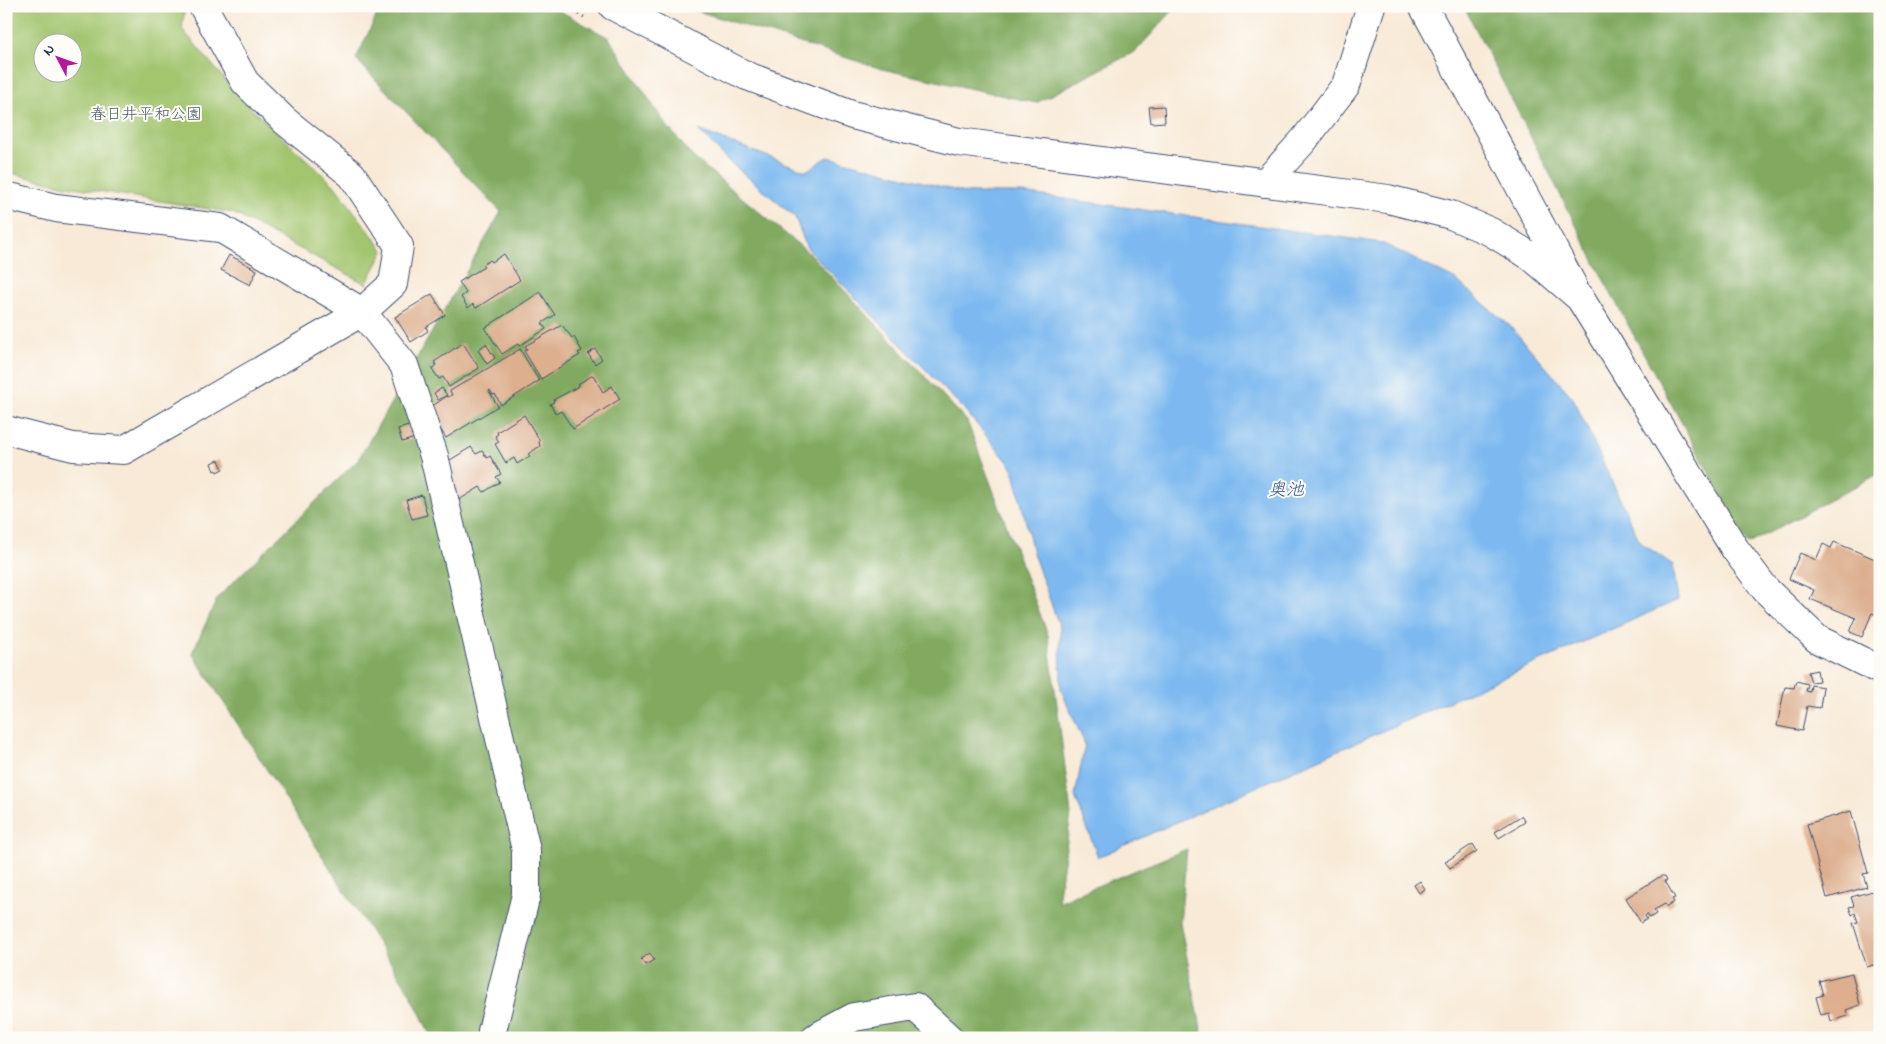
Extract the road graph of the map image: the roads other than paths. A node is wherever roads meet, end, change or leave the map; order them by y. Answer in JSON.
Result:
{"nodes":[{"id":1,"x":203,"y":6,"type":"edge"},
{"id":2,"x":613,"y":6,"type":"edge"},
{"id":3,"x":1371,"y":6,"type":"edge"},
{"id":4,"x":1423,"y":6,"type":"edge"},
{"id":5,"x":1264,"y":183,"type":"junction"},
{"id":6,"x":6,"y":196,"type":"edge"},
{"id":7,"x":1580,"y":298,"type":"junction"},
{"id":8,"x":362,"y":312,"type":"junction"},
{"id":9,"x":6,"y":430,"type":"edge"},
{"id":10,"x":1880,"y":670,"type":"edge"},
{"id":11,"x":493,"y":1038,"type":"edge"},
{"id":12,"x":815,"y":1038,"type":"edge"},
{"id":13,"x":949,"y":1038,"type":"edge"}],
"edges":[{"from":1,"to":8,"type":"street"},
{"from":2,"to":5,"type":"street"},
{"from":3,"to":5,"type":"street"},
{"from":4,"to":7,"type":"street"},
{"from":5,"to":7,"type":"street"},
{"from":6,"to":8,"type":"street"},
{"from":7,"to":10,"type":"street"},
{"from":8,"to":9,"type":"street"},
{"from":8,"to":11,"type":"street"},
{"from":12,"to":13,"type":"street"}]}
